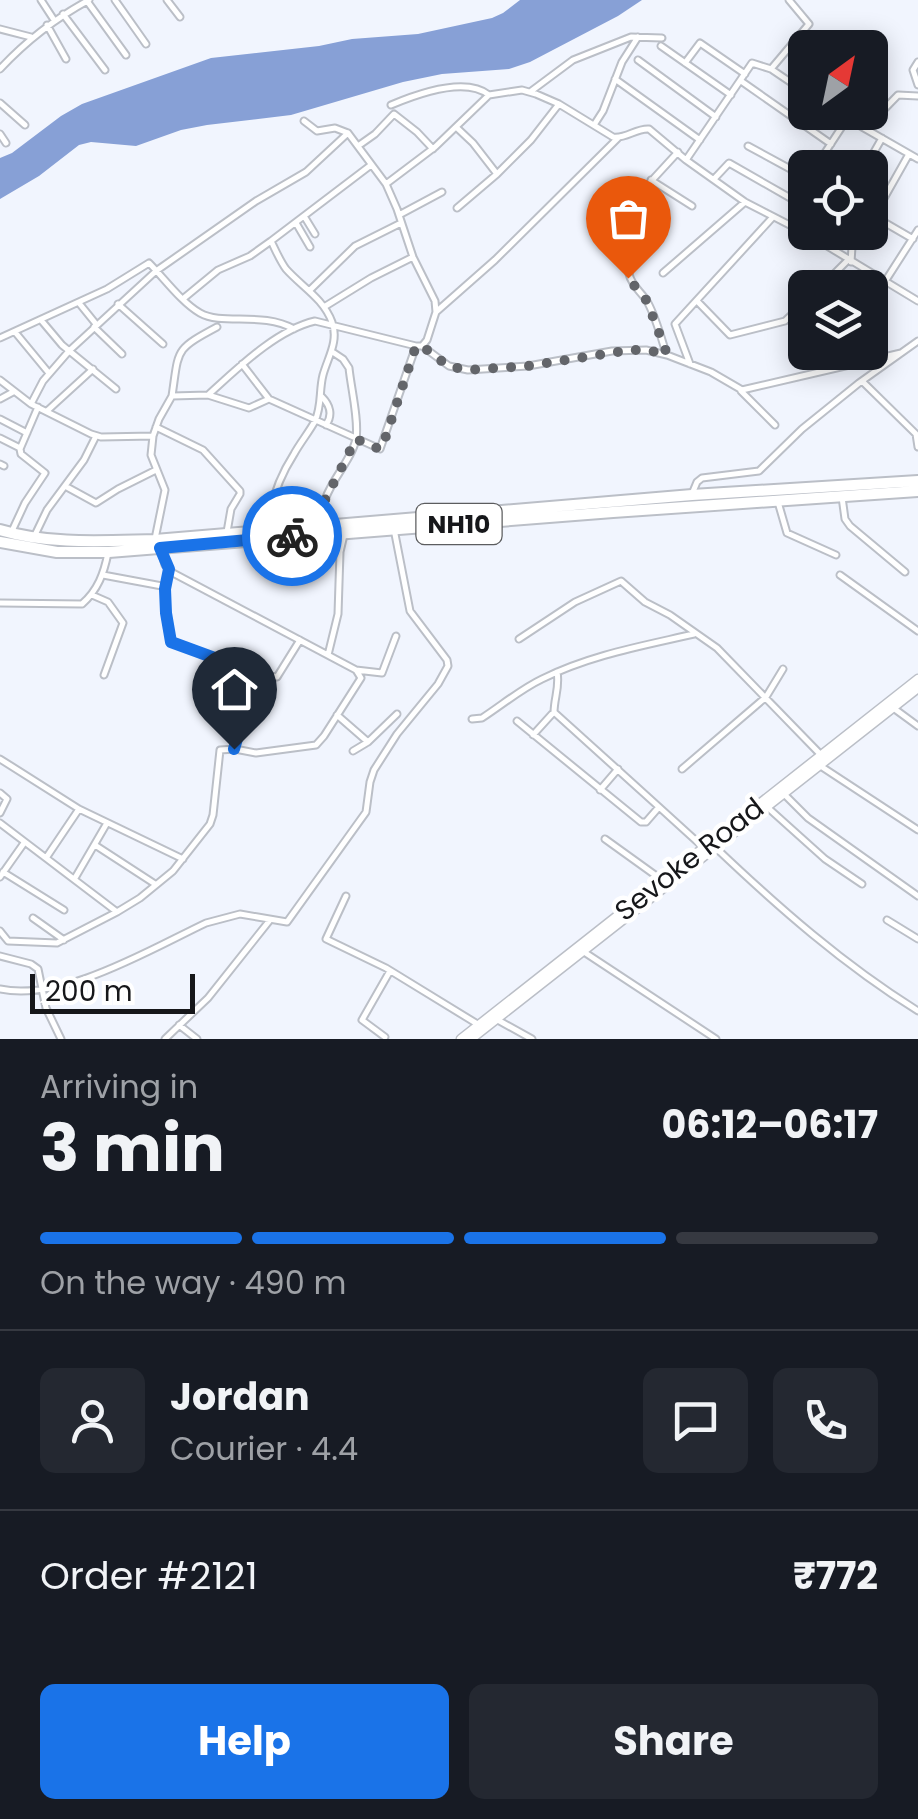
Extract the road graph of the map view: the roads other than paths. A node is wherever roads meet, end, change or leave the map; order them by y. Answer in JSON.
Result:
{"nodes":[{"id":1,"x":42,"y":0,"type":"edge"},
{"id":2,"x":88,"y":0,"type":"edge"},
{"id":3,"x":116,"y":0,"type":"edge"},
{"id":4,"x":168,"y":0,"type":"edge"},
{"id":5,"x":788,"y":0,"type":"edge"},
{"id":6,"x":63,"y":14,"type":"junction"},
{"id":7,"x":180,"y":16,"type":"dead end"},
{"id":8,"x":54,"y":20,"type":"junction"},
{"id":9,"x":46,"y":25,"type":"junction"},
{"id":10,"x":0,"y":29,"type":"edge"},
{"id":11,"x":32,"y":37,"type":"junction"},
{"id":12,"x":638,"y":37,"type":"junction"},
{"id":13,"x":662,"y":38,"type":"dead end"},
{"id":14,"x":146,"y":44,"type":"dead end"},
{"id":15,"x":661,"y":46,"type":"dead end"},
{"id":16,"x":126,"y":54,"type":"dead end"},
{"id":17,"x":66,"y":59,"type":"dead end"},
{"id":18,"x":638,"y":60,"type":"dead end"},
{"id":19,"x":918,"y":62,"type":"edge"},
{"id":20,"x":685,"y":63,"type":"junction"},
{"id":21,"x":771,"y":69,"type":"junction"},
{"id":22,"x":0,"y":70,"type":"edge"},
{"id":23,"x":106,"y":70,"type":"dead end"},
{"id":24,"x":745,"y":74,"type":"junction"},
{"id":25,"x":616,"y":79,"type":"junction"},
{"id":26,"x":788,"y":80,"type":"edge"},
{"id":27,"x":741,"y":82,"type":"junction"},
{"id":28,"x":918,"y":85,"type":"edge"},
{"id":29,"x":530,"y":92,"type":"junction"},
{"id":30,"x":489,"y":95,"type":"junction"},
{"id":31,"x":731,"y":95,"type":"junction"},
{"id":32,"x":918,"y":96,"type":"edge"},
{"id":33,"x":0,"y":102,"type":"edge"},
{"id":34,"x":559,"y":104,"type":"junction"},
{"id":35,"x":392,"y":105,"type":"dead end"},
{"id":36,"x":888,"y":106,"type":"edge"},
{"id":37,"x":716,"y":117,"type":"junction"},
{"id":38,"x":304,"y":121,"type":"dead end"},
{"id":39,"x":25,"y":125,"type":"dead end"},
{"id":40,"x":594,"y":125,"type":"junction"},
{"id":41,"x":456,"y":127,"type":"junction"},
{"id":42,"x":840,"y":130,"type":"edge"},
{"id":43,"x":869,"y":130,"type":"edge"},
{"id":44,"x":348,"y":133,"type":"junction"},
{"id":45,"x":0,"y":134,"type":"edge"},
{"id":46,"x":618,"y":138,"type":"junction"},
{"id":47,"x":882,"y":138,"type":"junction"},
{"id":48,"x":700,"y":140,"type":"junction"},
{"id":49,"x":6,"y":142,"type":"dead end"},
{"id":50,"x":831,"y":144,"type":"junction"},
{"id":51,"x":357,"y":146,"type":"junction"},
{"id":52,"x":748,"y":146,"type":"dead end"},
{"id":53,"x":433,"y":149,"type":"junction"},
{"id":54,"x":827,"y":150,"type":"edge"},
{"id":55,"x":875,"y":150,"type":"edge"},
{"id":56,"x":678,"y":152,"type":"junction"},
{"id":57,"x":910,"y":154,"type":"junction"},
{"id":58,"x":918,"y":159,"type":"edge"},
{"id":59,"x":686,"y":160,"type":"junction"},
{"id":60,"x":371,"y":165,"type":"junction"},
{"id":61,"x":788,"y":170,"type":"edge"},
{"id":62,"x":497,"y":174,"type":"junction"},
{"id":63,"x":651,"y":180,"type":"junction"},
{"id":64,"x":714,"y":180,"type":"junction"},
{"id":65,"x":386,"y":184,"type":"junction"},
{"id":66,"x":888,"y":189,"type":"edge"},
{"id":67,"x":442,"y":192,"type":"dead end"},
{"id":68,"x":788,"y":197,"type":"edge"},
{"id":69,"x":745,"y":202,"type":"junction"},
{"id":70,"x":692,"y":206,"type":"dead end"},
{"id":71,"x":457,"y":208,"type":"dead end"},
{"id":72,"x":399,"y":215,"type":"junction"},
{"id":73,"x":304,"y":216,"type":"junction"},
{"id":74,"x":772,"y":218,"type":"junction"},
{"id":75,"x":296,"y":222,"type":"junction"},
{"id":76,"x":401,"y":223,"type":"junction"},
{"id":77,"x":888,"y":224,"type":"edge"},
{"id":78,"x":918,"y":230,"type":"edge"},
{"id":79,"x":315,"y":234,"type":"dead end"},
{"id":80,"x":912,"y":238,"type":"junction"},
{"id":81,"x":271,"y":242,"type":"junction"},
{"id":82,"x":310,"y":248,"type":"dead end"},
{"id":83,"x":852,"y":250,"type":"edge"},
{"id":84,"x":413,"y":257,"type":"junction"},
{"id":85,"x":850,"y":261,"type":"junction"},
{"id":86,"x":840,"y":270,"type":"edge"},
{"id":87,"x":867,"y":270,"type":"edge"},
{"id":88,"x":156,"y":271,"type":"junction"},
{"id":89,"x":663,"y":273,"type":"dead end"},
{"id":90,"x":888,"y":277,"type":"edge"},
{"id":91,"x":888,"y":281,"type":"edge"},
{"id":92,"x":310,"y":290,"type":"junction"},
{"id":93,"x":184,"y":298,"type":"junction"},
{"id":94,"x":697,"y":301,"type":"junction"},
{"id":95,"x":918,"y":301,"type":"edge"},
{"id":96,"x":79,"y":303,"type":"junction"},
{"id":97,"x":118,"y":304,"type":"junction"},
{"id":98,"x":324,"y":307,"type":"junction"},
{"id":99,"x":436,"y":312,"type":"junction"},
{"id":100,"x":788,"y":318,"type":"edge"},
{"id":101,"x":41,"y":320,"type":"junction"},
{"id":102,"x":95,"y":326,"type":"junction"},
{"id":103,"x":333,"y":326,"type":"junction"},
{"id":104,"x":217,"y":327,"type":"dead end"},
{"id":105,"x":294,"y":328,"type":"junction"},
{"id":106,"x":16,"y":332,"type":"junction"},
{"id":107,"x":0,"y":338,"type":"edge"},
{"id":108,"x":918,"y":340,"type":"edge"},
{"id":109,"x":164,"y":344,"type":"dead end"},
{"id":110,"x":419,"y":346,"type":"junction"},
{"id":111,"x":69,"y":351,"type":"junction"},
{"id":112,"x":333,"y":352,"type":"junction"},
{"id":113,"x":902,"y":352,"type":"junction"},
{"id":114,"x":122,"y":354,"type":"dead end"},
{"id":115,"x":667,"y":354,"type":"junction"},
{"id":116,"x":242,"y":364,"type":"junction"},
{"id":117,"x":691,"y":365,"type":"junction"},
{"id":118,"x":92,"y":369,"type":"junction"},
{"id":119,"x":49,"y":373,"type":"junction"},
{"id":120,"x":0,"y":380,"type":"edge"},
{"id":121,"x":862,"y":381,"type":"junction"},
{"id":122,"x":116,"y":389,"type":"dead end"},
{"id":123,"x":739,"y":390,"type":"junction"},
{"id":124,"x":14,"y":392,"type":"junction"},
{"id":125,"x":208,"y":395,"type":"junction"},
{"id":126,"x":172,"y":396,"type":"junction"},
{"id":127,"x":322,"y":397,"type":"junction"},
{"id":128,"x":0,"y":399,"type":"edge"},
{"id":129,"x":269,"y":399,"type":"junction"},
{"id":130,"x":35,"y":406,"type":"junction"},
{"id":131,"x":46,"y":412,"type":"junction"},
{"id":132,"x":0,"y":419,"type":"edge"},
{"id":133,"x":315,"y":420,"type":"junction"},
{"id":134,"x":326,"y":425,"type":"junction"},
{"id":135,"x":775,"y":425,"type":"dead end"},
{"id":136,"x":156,"y":427,"type":"junction"},
{"id":137,"x":27,"y":433,"type":"junction"},
{"id":138,"x":96,"y":436,"type":"junction"},
{"id":139,"x":153,"y":436,"type":"junction"},
{"id":140,"x":0,"y":438,"type":"edge"},
{"id":141,"x":356,"y":439,"type":"junction"},
{"id":142,"x":918,"y":447,"type":"edge"},
{"id":143,"x":20,"y":448,"type":"junction"},
{"id":144,"x":156,"y":470,"type":"junction"},
{"id":145,"x":918,"y":480,"type":"edge"},
{"id":146,"x":64,"y":486,"type":"junction"},
{"id":147,"x":918,"y":491,"type":"edge"},
{"id":148,"x":692,"y":495,"type":"junction"},
{"id":149,"x":842,"y":496,"type":"junction"},
{"id":150,"x":778,"y":501,"type":"junction"},
{"id":151,"x":327,"y":529,"type":"junction"},
{"id":152,"x":394,"y":529,"type":"junction"},
{"id":153,"x":269,"y":531,"type":"junction"},
{"id":154,"x":6,"y":532,"type":"edge"},
{"id":155,"x":345,"y":532,"type":"junction"},
{"id":156,"x":226,"y":535,"type":"junction"},
{"id":157,"x":34,"y":537,"type":"junction"},
{"id":158,"x":0,"y":542,"type":"edge"},
{"id":159,"x":158,"y":544,"type":"junction"},
{"id":160,"x":108,"y":552,"type":"junction"},
{"id":161,"x":836,"y":555,"type":"dead end"},
{"id":162,"x":169,"y":569,"type":"junction"},
{"id":163,"x":904,"y":572,"type":"dead end"},
{"id":164,"x":840,"y":574,"type":"dead end"},
{"id":165,"x":103,"y":576,"type":"junction"},
{"id":166,"x":165,"y":589,"type":"junction"},
{"id":167,"x":92,"y":594,"type":"junction"},
{"id":168,"x":0,"y":602,"type":"edge"},
{"id":169,"x":918,"y":631,"type":"edge"},
{"id":170,"x":694,"y":634,"type":"junction"},
{"id":171,"x":396,"y":636,"type":"dead end"},
{"id":172,"x":519,"y":639,"type":"dead end"},
{"id":173,"x":300,"y":640,"type":"junction"},
{"id":174,"x":328,"y":655,"type":"junction"},
{"id":175,"x":782,"y":669,"type":"dead end"},
{"id":176,"x":356,"y":670,"type":"junction"},
{"id":177,"x":557,"y":672,"type":"junction"},
{"id":178,"x":104,"y":675,"type":"dead end"},
{"id":179,"x":261,"y":675,"type":"junction"},
{"id":180,"x":918,"y":679,"type":"edge"},
{"id":181,"x":918,"y":688,"type":"edge"},
{"id":182,"x":766,"y":697,"type":"junction"},
{"id":183,"x":892,"y":707,"type":"junction"},
{"id":184,"x":554,"y":713,"type":"junction"},
{"id":185,"x":337,"y":714,"type":"junction"},
{"id":186,"x":397,"y":714,"type":"dead end"},
{"id":187,"x":472,"y":718,"type":"dead end"},
{"id":188,"x":517,"y":721,"type":"dead end"},
{"id":189,"x":918,"y":726,"type":"edge"},
{"id":190,"x":533,"y":734,"type":"junction"},
{"id":191,"x":848,"y":738,"type":"junction"},
{"id":192,"x":368,"y":742,"type":"junction"},
{"id":193,"x":234,"y":749,"type":"junction"},
{"id":194,"x":353,"y":751,"type":"dead end"},
{"id":195,"x":0,"y":759,"type":"edge"},
{"id":196,"x":820,"y":760,"type":"junction"},
{"id":197,"x":682,"y":769,"type":"dead end"},
{"id":198,"x":618,"y":770,"type":"junction"},
{"id":199,"x":600,"y":790,"type":"junction"},
{"id":200,"x":0,"y":793,"type":"edge"},
{"id":201,"x":783,"y":793,"type":"junction"},
{"id":202,"x":766,"y":806,"type":"junction"},
{"id":203,"x":659,"y":807,"type":"junction"},
{"id":204,"x":79,"y":809,"type":"junction"},
{"id":205,"x":0,"y":813,"type":"edge"},
{"id":206,"x":0,"y":823,"type":"edge"},
{"id":207,"x":107,"y":823,"type":"junction"},
{"id":208,"x":918,"y":830,"type":"edge"},
{"id":209,"x":606,"y":839,"type":"dead end"},
{"id":210,"x":24,"y":843,"type":"junction"},
{"id":211,"x":95,"y":844,"type":"junction"},
{"id":212,"x":709,"y":845,"type":"junction"},
{"id":213,"x":46,"y":858,"type":"junction"},
{"id":214,"x":183,"y":859,"type":"junction"},
{"id":215,"x":2,"y":875,"type":"edge"},
{"id":216,"x":75,"y":878,"type":"junction"},
{"id":217,"x":662,"y":880,"type":"junction"},
{"id":218,"x":156,"y":884,"type":"junction"},
{"id":219,"x":862,"y":884,"type":"dead end"},
{"id":220,"x":346,"y":896,"type":"dead end"},
{"id":221,"x":918,"y":896,"type":"edge"},
{"id":222,"x":64,"y":910,"type":"dead end"},
{"id":223,"x":118,"y":912,"type":"junction"},
{"id":224,"x":32,"y":918,"type":"dead end"},
{"id":225,"x":270,"y":920,"type":"junction"},
{"id":226,"x":887,"y":920,"type":"dead end"},
{"id":227,"x":0,"y":931,"type":"edge"},
{"id":228,"x":918,"y":939,"type":"edge"},
{"id":229,"x":64,"y":940,"type":"junction"},
{"id":230,"x":580,"y":949,"type":"junction"},
{"id":231,"x":0,"y":956,"type":"edge"},
{"id":232,"x":390,"y":971,"type":"junction"},
{"id":233,"x":42,"y":988,"type":"junction"},
{"id":234,"x":0,"y":989,"type":"edge"},
{"id":235,"x":918,"y":1011,"type":"edge"},
{"id":236,"x":494,"y":1017,"type":"junction"},
{"id":237,"x":179,"y":1025,"type":"junction"},
{"id":238,"x":479,"y":1025,"type":"junction"},
{"id":239,"x":385,"y":1038,"type":"edge"},
{"id":240,"x":61,"y":1039,"type":"edge"},
{"id":241,"x":164,"y":1039,"type":"edge"},
{"id":242,"x":196,"y":1039,"type":"edge"},
{"id":243,"x":461,"y":1039,"type":"edge"},
{"id":244,"x":471,"y":1039,"type":"edge"},
{"id":245,"x":532,"y":1039,"type":"edge"},
{"id":246,"x":716,"y":1039,"type":"edge"}],
"edges":[{"from":1,"to":8,"type":"street"},
{"from":2,"to":6,"type":"street"},
{"from":2,"to":16,"type":"street"},
{"from":3,"to":14,"type":"street"},
{"from":4,"to":7,"type":"street"},
{"from":5,"to":21,"type":"street"},
{"from":6,"to":8,"type":"street"},
{"from":6,"to":23,"type":"street"},
{"from":8,"to":9,"type":"street"},
{"from":9,"to":11,"type":"street"},
{"from":9,"to":17,"type":"street"},
{"from":10,"to":11,"type":"street"},
{"from":11,"to":22,"type":"street"},
{"from":12,"to":13,"type":"street"},
{"from":12,"to":25,"type":"street"},
{"from":12,"to":29,"type":"street"},
{"from":15,"to":20,"type":"street"},
{"from":18,"to":37,"type":"street"},
{"from":19,"to":28,"type":"street"},
{"from":20,"to":24,"type":"street"},
{"from":20,"to":31,"type":"street"},
{"from":21,"to":24,"type":"street"},
{"from":21,"to":26,"type":"street"},
{"from":24,"to":27,"type":"street"},
{"from":25,"to":40,"type":"street"},
{"from":25,"to":48,"type":"street"},
{"from":27,"to":31,"type":"street"},
{"from":27,"to":50,"type":"street"},
{"from":29,"to":30,"type":"street"},
{"from":29,"to":34,"type":"street"},
{"from":30,"to":35,"type":"street"},
{"from":30,"to":41,"type":"street"},
{"from":31,"to":37,"type":"street"},
{"from":32,"to":36,"type":"street"},
{"from":33,"to":39,"type":"street"},
{"from":34,"to":40,"type":"street"},
{"from":34,"to":62,"type":"street"},
{"from":37,"to":48,"type":"street"},
{"from":38,"to":44,"type":"street"},
{"from":40,"to":46,"type":"street"},
{"from":41,"to":53,"type":"street"},
{"from":41,"to":62,"type":"street"},
{"from":42,"to":50,"type":"street"},
{"from":43,"to":47,"type":"street"},
{"from":44,"to":51,"type":"street"},
{"from":44,"to":88,"type":"street"},
{"from":45,"to":49,"type":"street"},
{"from":46,"to":56,"type":"street"},
{"from":46,"to":99,"type":"street"},
{"from":47,"to":55,"type":"street"},
{"from":47,"to":57,"type":"street"},
{"from":48,"to":59,"type":"street"},
{"from":50,"to":54,"type":"street"},
{"from":51,"to":53,"type":"street"},
{"from":51,"to":60,"type":"street"},
{"from":52,"to":61,"type":"street"},
{"from":53,"to":65,"type":"street"},
{"from":56,"to":59,"type":"street"},
{"from":56,"to":63,"type":"street"},
{"from":57,"to":58,"type":"street"},
{"from":57,"to":66,"type":"street"},
{"from":59,"to":64,"type":"street"},
{"from":60,"to":65,"type":"street"},
{"from":60,"to":73,"type":"street"},
{"from":62,"to":71,"type":"street"},
{"from":63,"to":70,"type":"street"},
{"from":63,"to":115,"type":"street"},
{"from":64,"to":68,"type":"street"},
{"from":64,"to":69,"type":"street"},
{"from":65,"to":72,"type":"street"},
{"from":67,"to":72,"type":"street"},
{"from":69,"to":74,"type":"street"},
{"from":69,"to":89,"type":"street"},
{"from":72,"to":76,"type":"street"},
{"from":73,"to":75,"type":"street"},
{"from":73,"to":79,"type":"street"},
{"from":74,"to":85,"type":"street"},
{"from":74,"to":94,"type":"street"},
{"from":75,"to":81,"type":"street"},
{"from":75,"to":82,"type":"street"},
{"from":76,"to":84,"type":"street"},
{"from":76,"to":92,"type":"street"},
{"from":77,"to":80,"type":"street"},
{"from":78,"to":80,"type":"street"},
{"from":80,"to":90,"type":"street"},
{"from":81,"to":92,"type":"street"},
{"from":81,"to":93,"type":"street"},
{"from":83,"to":85,"type":"street"},
{"from":84,"to":98,"type":"street"},
{"from":84,"to":99,"type":"street"},
{"from":85,"to":86,"type":"street"},
{"from":85,"to":87,"type":"street"},
{"from":88,"to":93,"type":"street"},
{"from":88,"to":96,"type":"street"},
{"from":88,"to":97,"type":"street"},
{"from":91,"to":95,"type":"street"},
{"from":92,"to":98,"type":"street"},
{"from":93,"to":105,"type":"street"},
{"from":94,"to":100,"type":"street"},
{"from":94,"to":117,"type":"street"},
{"from":96,"to":101,"type":"street"},
{"from":96,"to":102,"type":"street"},
{"from":97,"to":102,"type":"street"},
{"from":97,"to":109,"type":"street"},
{"from":98,"to":103,"type":"street"},
{"from":99,"to":110,"type":"street"},
{"from":101,"to":106,"type":"street"},
{"from":101,"to":111,"type":"street"},
{"from":102,"to":111,"type":"street"},
{"from":102,"to":114,"type":"street"},
{"from":103,"to":105,"type":"street"},
{"from":103,"to":110,"type":"street"},
{"from":103,"to":112,"type":"street"},
{"from":104,"to":126,"type":"street"},
{"from":105,"to":116,"type":"street"},
{"from":106,"to":107,"type":"street"},
{"from":106,"to":119,"type":"street"},
{"from":108,"to":113,"type":"street"},
{"from":110,"to":115,"type":"street"},
{"from":110,"to":141,"type":"street"},
{"from":111,"to":118,"type":"street"},
{"from":111,"to":119,"type":"street"},
{"from":112,"to":127,"type":"street"},
{"from":112,"to":141,"type":"street"},
{"from":113,"to":121,"type":"street"},
{"from":113,"to":123,"type":"street"},
{"from":115,"to":117,"type":"street"},
{"from":116,"to":125,"type":"street"},
{"from":116,"to":129,"type":"street"},
{"from":117,"to":123,"type":"street"},
{"from":118,"to":122,"type":"street"},
{"from":118,"to":131,"type":"street"},
{"from":119,"to":130,"type":"street"},
{"from":120,"to":124,"type":"street"},
{"from":121,"to":142,"type":"street"},
{"from":121,"to":148,"type":"street"},
{"from":123,"to":135,"type":"street"},
{"from":124,"to":128,"type":"street"},
{"from":124,"to":130,"type":"street"},
{"from":125,"to":126,"type":"street"},
{"from":125,"to":129,"type":"street"},
{"from":126,"to":136,"type":"street"},
{"from":127,"to":133,"type":"street"},
{"from":127,"to":134,"type":"street"},
{"from":129,"to":133,"type":"street"},
{"from":130,"to":131,"type":"street"},
{"from":130,"to":137,"type":"street"},
{"from":131,"to":138,"type":"street"},
{"from":132,"to":137,"type":"street"},
{"from":133,"to":134,"type":"street"},
{"from":133,"to":153,"type":"street"},
{"from":134,"to":141,"type":"street"},
{"from":136,"to":139,"type":"street"},
{"from":136,"to":156,"type":"street"},
{"from":137,"to":143,"type":"street"},
{"from":138,"to":139,"type":"street"},
{"from":138,"to":146,"type":"street"},
{"from":139,"to":144,"type":"street"},
{"from":140,"to":143,"type":"street"},
{"from":141,"to":151,"type":"street"},
{"from":143,"to":154,"type":"street"},
{"from":144,"to":146,"type":"street"},
{"from":144,"to":159,"type":"street"},
{"from":145,"to":148,"type":"highway"},
{"from":146,"to":157,"type":"street"},
{"from":147,"to":149,"type":"highway","number":"NH10"},
{"from":148,"to":151,"type":"highway"},
{"from":149,"to":150,"type":"highway","number":"NH10"},
{"from":149,"to":163,"type":"street"},
{"from":150,"to":152,"type":"highway","number":"NH10"},
{"from":150,"to":161,"type":"street"},
{"from":151,"to":153,"type":"highway"},
{"from":151,"to":155,"type":"highway","number":"NH10"},
{"from":151,"to":159,"type":"highway","number":"NH10"},
{"from":152,"to":155,"type":"highway","number":"NH10"},
{"from":152,"to":225,"type":"street"},
{"from":153,"to":156,"type":"highway"},
{"from":154,"to":157,"type":"highway"},
{"from":155,"to":174,"type":"street"},
{"from":156,"to":159,"type":"highway"},
{"from":157,"to":159,"type":"highway"},
{"from":158,"to":160,"type":"highway","number":"NH10"},
{"from":159,"to":160,"type":"highway","number":"NH10"},
{"from":159,"to":162,"type":"street"},
{"from":160,"to":165,"type":"street"},
{"from":162,"to":166,"type":"street"},
{"from":162,"to":173,"type":"street"},
{"from":164,"to":169,"type":"street"},
{"from":165,"to":166,"type":"street"},
{"from":165,"to":167,"type":"street"},
{"from":166,"to":179,"type":"street"},
{"from":167,"to":168,"type":"street"},
{"from":167,"to":178,"type":"street"},
{"from":170,"to":172,"type":"street"},
{"from":170,"to":177,"type":"street"},
{"from":170,"to":182,"type":"street"},
{"from":171,"to":176,"type":"street"},
{"from":173,"to":174,"type":"street"},
{"from":173,"to":179,"type":"street"},
{"from":174,"to":176,"type":"street"},
{"from":175,"to":182,"type":"street"},
{"from":176,"to":185,"type":"street"},
{"from":177,"to":184,"type":"street"},
{"from":177,"to":187,"type":"street"},
{"from":179,"to":193,"type":"street"},
{"from":180,"to":191,"type":"main road","name":"Sevoke Road"},
{"from":181,"to":183,"type":"main road","name":"Sevoke Road"},
{"from":182,"to":196,"type":"street"},
{"from":182,"to":197,"type":"street"},
{"from":183,"to":189,"type":"street"},
{"from":183,"to":191,"type":"main road","name":"Sevoke Road"},
{"from":184,"to":190,"type":"street"},
{"from":184,"to":198,"type":"street"},
{"from":185,"to":192,"type":"street"},
{"from":185,"to":193,"type":"street"},
{"from":186,"to":192,"type":"street"},
{"from":188,"to":190,"type":"street"},
{"from":190,"to":199,"type":"street"},
{"from":191,"to":196,"type":"main road","name":"Sevoke Road"},
{"from":192,"to":194,"type":"street"},
{"from":193,"to":214,"type":"street"},
{"from":195,"to":204,"type":"street"},
{"from":196,"to":201,"type":"main road","name":"Sevoke Road"},
{"from":196,"to":208,"type":"street"},
{"from":196,"to":212,"type":"main road","name":"Sevoke Road"},
{"from":198,"to":199,"type":"street"},
{"from":198,"to":203,"type":"street"},
{"from":199,"to":203,"type":"street"},
{"from":200,"to":205,"type":"street"},
{"from":201,"to":202,"type":"main road","name":"Sevoke Road"},
{"from":201,"to":221,"type":"street"},
{"from":202,"to":212,"type":"main road","name":"Sevoke Road"},
{"from":202,"to":219,"type":"street"},
{"from":203,"to":212,"type":"street"},
{"from":204,"to":207,"type":"street"},
{"from":204,"to":213,"type":"street"},
{"from":206,"to":210,"type":"street"},
{"from":207,"to":211,"type":"street"},
{"from":207,"to":214,"type":"street"},
{"from":209,"to":217,"type":"street"},
{"from":210,"to":213,"type":"street"},
{"from":210,"to":215,"type":"street"},
{"from":211,"to":216,"type":"street"},
{"from":211,"to":218,"type":"street"},
{"from":212,"to":217,"type":"main road","name":"Sevoke Road"},
{"from":212,"to":230,"type":"main road","name":"Sevoke Road"},
{"from":212,"to":235,"type":"street"},
{"from":213,"to":216,"type":"street"},
{"from":214,"to":218,"type":"street"},
{"from":215,"to":222,"type":"street"},
{"from":216,"to":223,"type":"street"},
{"from":217,"to":230,"type":"main road","name":"Sevoke Road"},
{"from":218,"to":223,"type":"street"},
{"from":220,"to":232,"type":"street"},
{"from":223,"to":229,"type":"street"},
{"from":224,"to":229,"type":"street"},
{"from":225,"to":233,"type":"street"},
{"from":225,"to":237,"type":"street"},
{"from":226,"to":228,"type":"street"},
{"from":227,"to":229,"type":"street"},
{"from":230,"to":236,"type":"main road","name":"Sevoke Road"},
{"from":230,"to":246,"type":"street"},
{"from":231,"to":233,"type":"street"},
{"from":232,"to":238,"type":"street"},
{"from":232,"to":239,"type":"street"},
{"from":233,"to":234,"type":"street"},
{"from":233,"to":240,"type":"street"},
{"from":236,"to":238,"type":"main road","name":"Sevoke Road"},
{"from":236,"to":244,"type":"main road","name":"Sevoke Road"},
{"from":236,"to":245,"type":"street"},
{"from":237,"to":241,"type":"street"},
{"from":237,"to":242,"type":"street"},
{"from":238,"to":243,"type":"main road","name":"Sevoke Road"}]}
